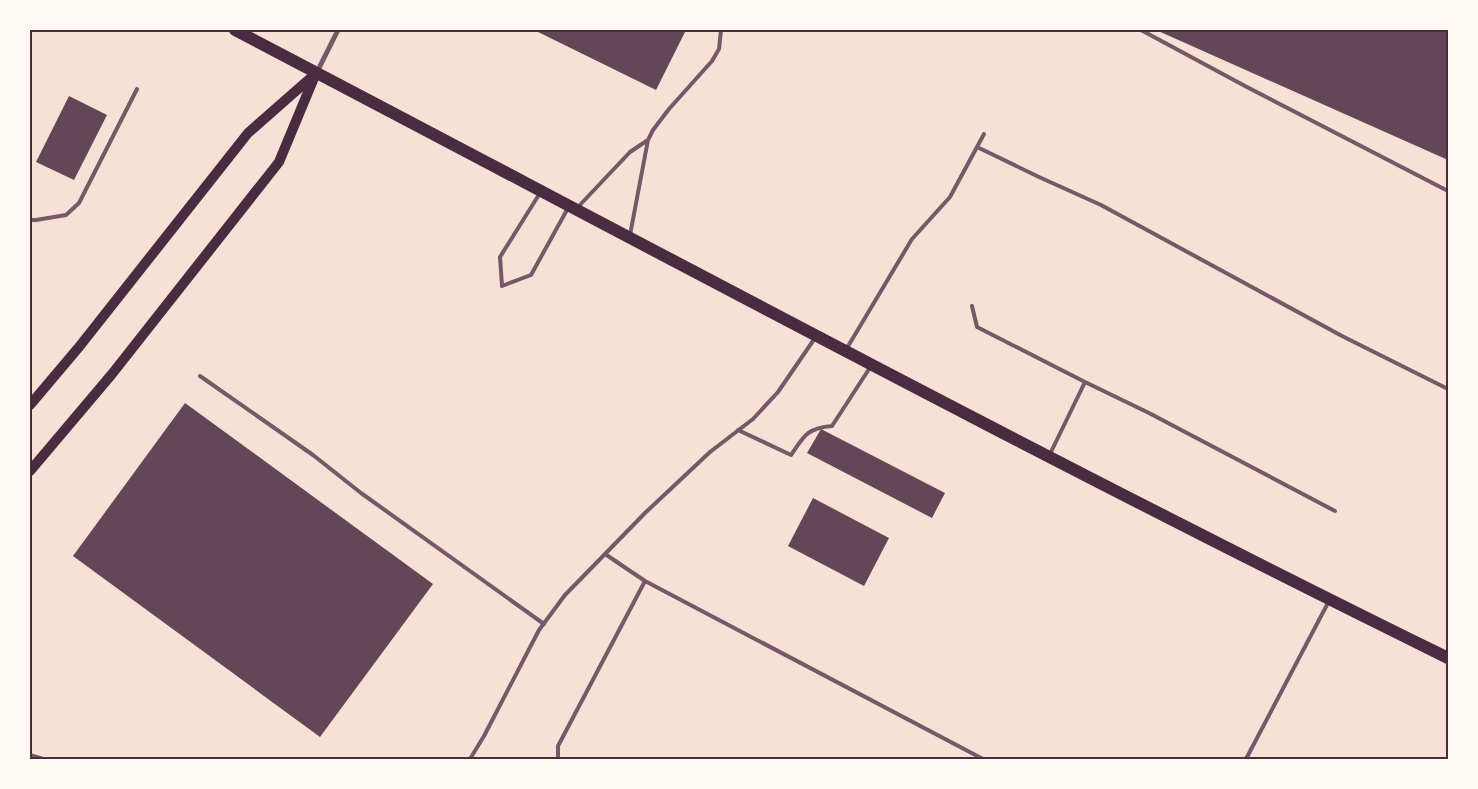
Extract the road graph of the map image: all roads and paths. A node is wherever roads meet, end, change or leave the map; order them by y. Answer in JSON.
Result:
{"nodes":[{"id":1,"x":234,"y":30,"type":"edge"},
{"id":2,"x":338,"y":30,"type":"edge"},
{"id":3,"x":721,"y":30,"type":"edge"},
{"id":4,"x":1141,"y":30,"type":"edge"},
{"id":5,"x":316,"y":73,"type":"junction"},
{"id":6,"x":137,"y":89,"type":"dead end"},
{"id":7,"x":984,"y":134,"type":"dead end"},
{"id":8,"x":648,"y":140,"type":"junction"},
{"id":9,"x":977,"y":147,"type":"junction"},
{"id":10,"x":541,"y":191,"type":"junction"},
{"id":11,"x":1448,"y":191,"type":"edge"},
{"id":12,"x":573,"y":207,"type":"junction"},
{"id":13,"x":30,"y":220,"type":"edge"},
{"id":14,"x":630,"y":237,"type":"junction"},
{"id":15,"x":972,"y":306,"type":"dead end"},
{"id":16,"x":817,"y":335,"type":"junction"},
{"id":17,"x":846,"y":350,"type":"junction"},
{"id":18,"x":872,"y":364,"type":"junction"},
{"id":19,"x":200,"y":376,"type":"dead end"},
{"id":20,"x":1085,"y":382,"type":"junction"},
{"id":21,"x":1448,"y":388,"type":"edge"},
{"id":22,"x":30,"y":405,"type":"edge"},
{"id":23,"x":738,"y":430,"type":"junction"},
{"id":24,"x":1048,"y":456,"type":"junction"},
{"id":25,"x":30,"y":471,"type":"edge"},
{"id":26,"x":1335,"y":511,"type":"dead end"},
{"id":27,"x":605,"y":554,"type":"junction"},
{"id":28,"x":645,"y":581,"type":"junction"},
{"id":29,"x":1329,"y":600,"type":"junction"},
{"id":30,"x":544,"y":624,"type":"junction"},
{"id":31,"x":1448,"y":658,"type":"edge"},
{"id":32,"x":30,"y":755,"type":"edge"},
{"id":33,"x":42,"y":759,"type":"edge"},
{"id":34,"x":470,"y":759,"type":"edge"},
{"id":35,"x":558,"y":759,"type":"edge"},
{"id":36,"x":983,"y":759,"type":"edge"},
{"id":37,"x":1246,"y":759,"type":"edge"}],
"edges":[{"from":1,"to":5,"type":"main road"},
{"from":2,"to":5,"type":"street"},
{"from":3,"to":8,"type":"lane"},
{"from":4,"to":11,"type":"lane"},
{"from":5,"to":10,"type":"main road"},
{"from":5,"to":22,"type":"main road"},
{"from":5,"to":25,"type":"main road"},
{"from":6,"to":13,"type":"lane"},
{"from":7,"to":9,"type":"lane"},
{"from":8,"to":12,"type":"lane"},
{"from":8,"to":14,"type":"lane"},
{"from":9,"to":17,"type":"lane"},
{"from":9,"to":21,"type":"lane"},
{"from":10,"to":12,"type":"main road"},
{"from":10,"to":12,"type":"lane"},
{"from":12,"to":14,"type":"main road"},
{"from":14,"to":16,"type":"main road"},
{"from":15,"to":20,"type":"lane"},
{"from":16,"to":17,"type":"main road"},
{"from":16,"to":23,"type":"lane"},
{"from":17,"to":18,"type":"main road"},
{"from":18,"to":23,"type":"lane"},
{"from":18,"to":24,"type":"main road"},
{"from":19,"to":30,"type":"lane"},
{"from":20,"to":24,"type":"lane"},
{"from":20,"to":26,"type":"lane"},
{"from":23,"to":27,"type":"lane"},
{"from":24,"to":29,"type":"main road"},
{"from":27,"to":28,"type":"lane"},
{"from":27,"to":30,"type":"lane"},
{"from":28,"to":35,"type":"lane"},
{"from":28,"to":36,"type":"lane"},
{"from":29,"to":31,"type":"main road"},
{"from":29,"to":37,"type":"lane"},
{"from":30,"to":34,"type":"lane"},
{"from":32,"to":33,"type":"lane"}]}
